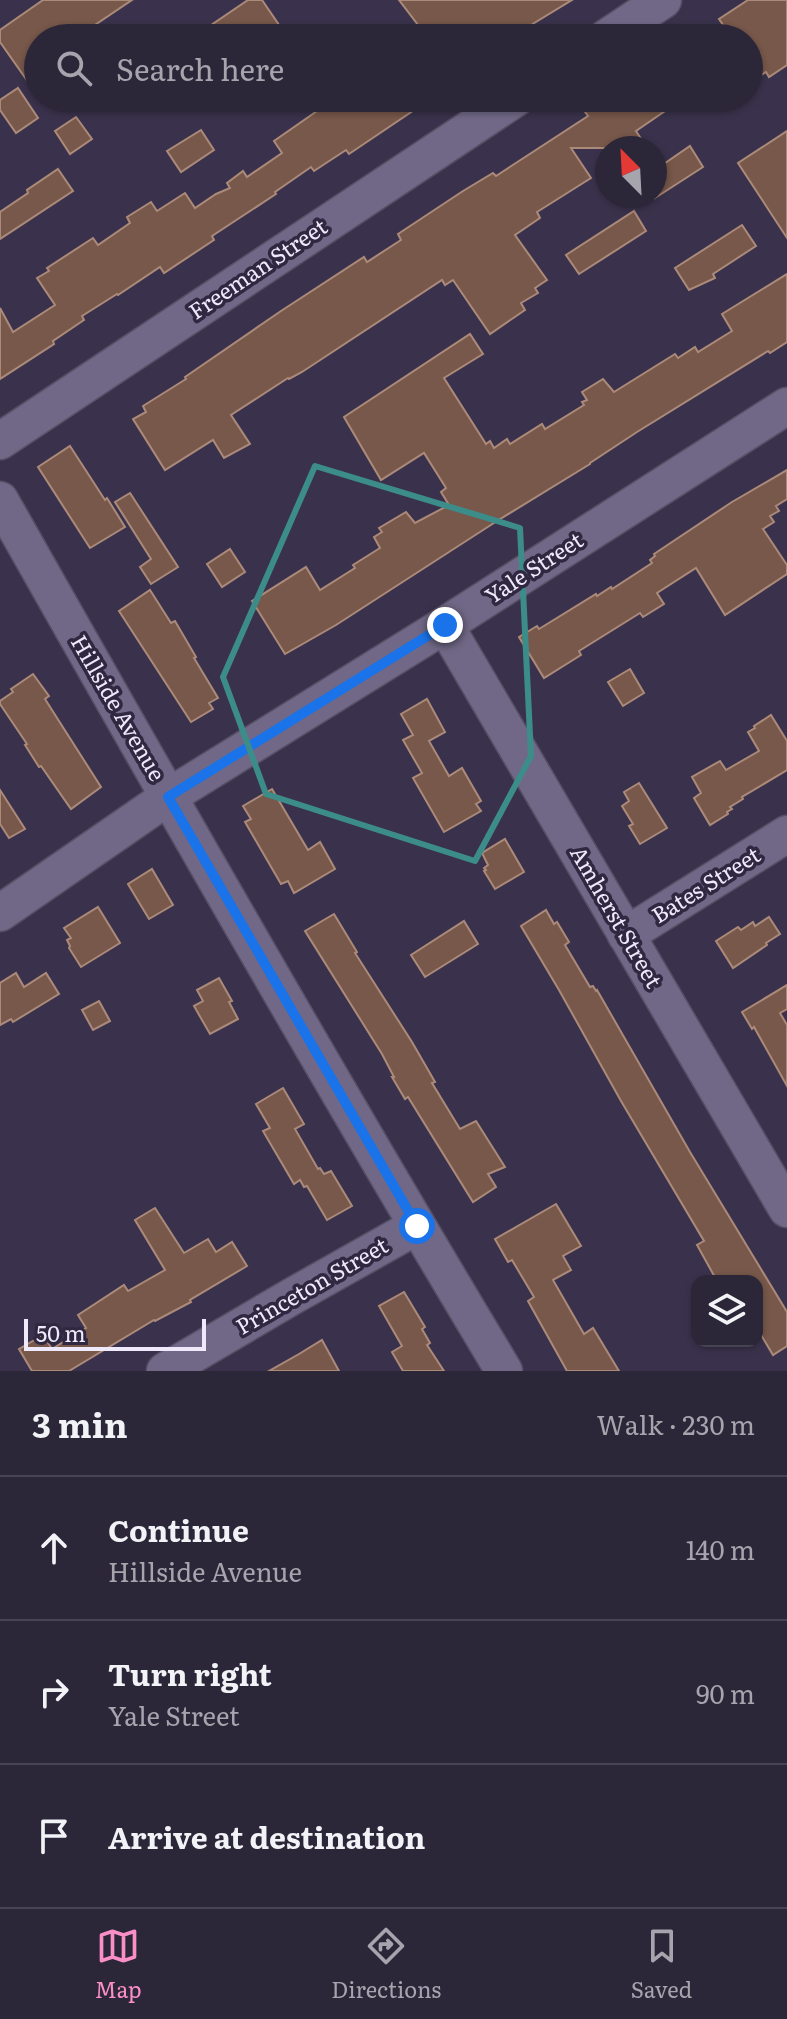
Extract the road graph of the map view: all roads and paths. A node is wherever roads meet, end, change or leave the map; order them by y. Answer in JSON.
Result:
{"nodes":[{"id":1,"x":663,"y":0,"type":"edge"},
{"id":2,"x":627,"y":24,"type":"edge"},
{"id":3,"x":495,"y":112,"type":"edge"},
{"id":4,"x":787,"y":406,"type":"edge"},
{"id":5,"x":0,"y":441,"type":"edge"},
{"id":6,"x":0,"y":500,"type":"edge"},
{"id":7,"x":445,"y":625,"type":"junction"},
{"id":8,"x":168,"y":797,"type":"junction"},
{"id":9,"x":787,"y":834,"type":"edge"},
{"id":10,"x":0,"y":913,"type":"edge"},
{"id":11,"x":626,"y":935,"type":"junction"},
{"id":12,"x":787,"y":1209,"type":"edge"},
{"id":13,"x":417,"y":1226,"type":"junction"},
{"id":14,"x":165,"y":1371,"type":"edge"},
{"id":15,"x":504,"y":1371,"type":"edge"}],
"edges":[{"from":1,"to":2,"type":"street"},
{"from":3,"to":5,"type":"street","name":"Freeman Street"},
{"from":4,"to":7,"type":"street","name":"Yale Street"},
{"from":6,"to":8,"type":"street","name":"Hillside Avenue"},
{"from":7,"to":8,"type":"street","name":"Yale Street"},
{"from":7,"to":11,"type":"street","name":"Amherst Street"},
{"from":8,"to":10,"type":"street","name":"Yale Street"},
{"from":8,"to":13,"type":"street","name":"Hillside Avenue"},
{"from":9,"to":11,"type":"street","name":"Bates Street"},
{"from":11,"to":12,"type":"street","name":"Amherst Street"},
{"from":13,"to":14,"type":"street","name":"Princeton Street"},
{"from":13,"to":15,"type":"street","name":"Hillside Avenue"}]}
